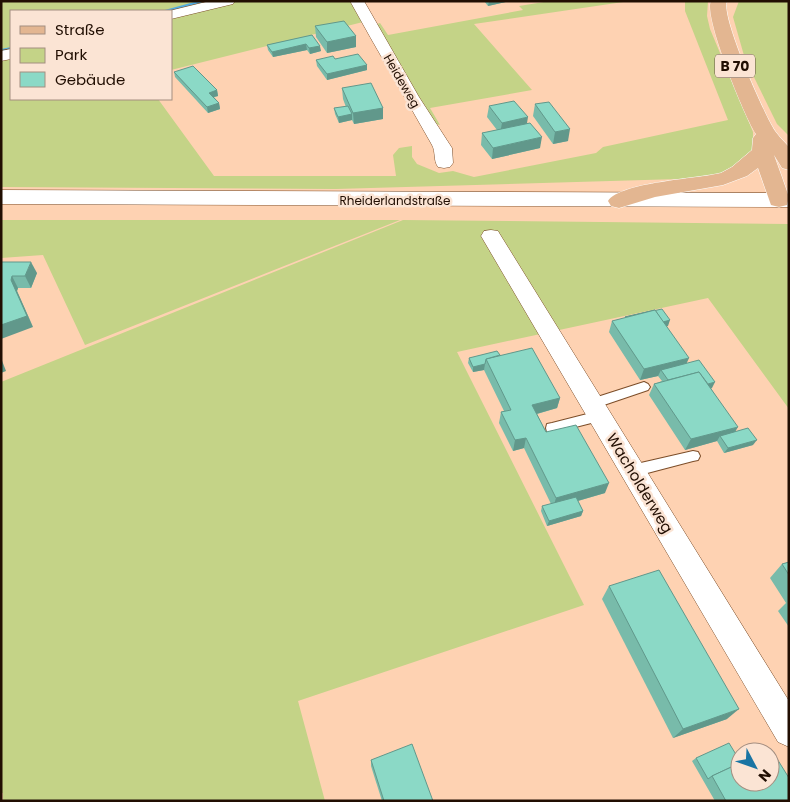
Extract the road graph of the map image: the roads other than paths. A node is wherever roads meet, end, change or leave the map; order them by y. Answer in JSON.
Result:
{"nodes":[{"id":1,"x":228,"y":1,"type":"edge"},
{"id":2,"x":357,"y":1,"type":"edge"},
{"id":3,"x":719,"y":1,"type":"edge"},
{"id":4,"x":172,"y":15,"type":"edge"},
{"id":5,"x":763,"y":129,"type":"junction"},
{"id":6,"x":789,"y":145,"type":"edge"},
{"id":7,"x":762,"y":152,"type":"junction"},
{"id":8,"x":444,"y":163,"type":"dead end"},
{"id":9,"x":789,"y":164,"type":"edge"},
{"id":10,"x":1,"y":197,"type":"edge"},
{"id":11,"x":784,"y":200,"type":"edge"},
{"id":12,"x":619,"y":201,"type":"junction"},
{"id":13,"x":490,"y":236,"type":"dead end"},
{"id":14,"x":644,"y":387,"type":"dead end"},
{"id":15,"x":596,"y":410,"type":"junction"},
{"id":16,"x":552,"y":428,"type":"dead end"},
{"id":17,"x":693,"y":456,"type":"dead end"},
{"id":18,"x":632,"y":471,"type":"junction"},
{"id":19,"x":789,"y":731,"type":"edge"}],
"edges":[{"from":1,"to":4,"type":"street"},
{"from":2,"to":8,"type":"street","name":"Heideweg"},
{"from":3,"to":5,"type":"main road","number":"B 70"},
{"from":5,"to":6,"type":"main road"},
{"from":5,"to":7,"type":"main road","number":"B 70"},
{"from":5,"to":9,"type":"main road","number":"B 70"},
{"from":7,"to":11,"type":"main road","number":"B 70"},
{"from":7,"to":12,"type":"main road"},
{"from":10,"to":12,"type":"main road","name":"Rheiderlandstraße"},
{"from":11,"to":12,"type":"main road","name":"Rheiderlandstraße"},
{"from":13,"to":15,"type":"street","name":"Wacholderweg"},
{"from":14,"to":15,"type":"lane"},
{"from":15,"to":16,"type":"lane"},
{"from":15,"to":18,"type":"street","name":"Wacholderweg"},
{"from":17,"to":18,"type":"lane"},
{"from":18,"to":19,"type":"street","name":"Wacholderweg"}]}
